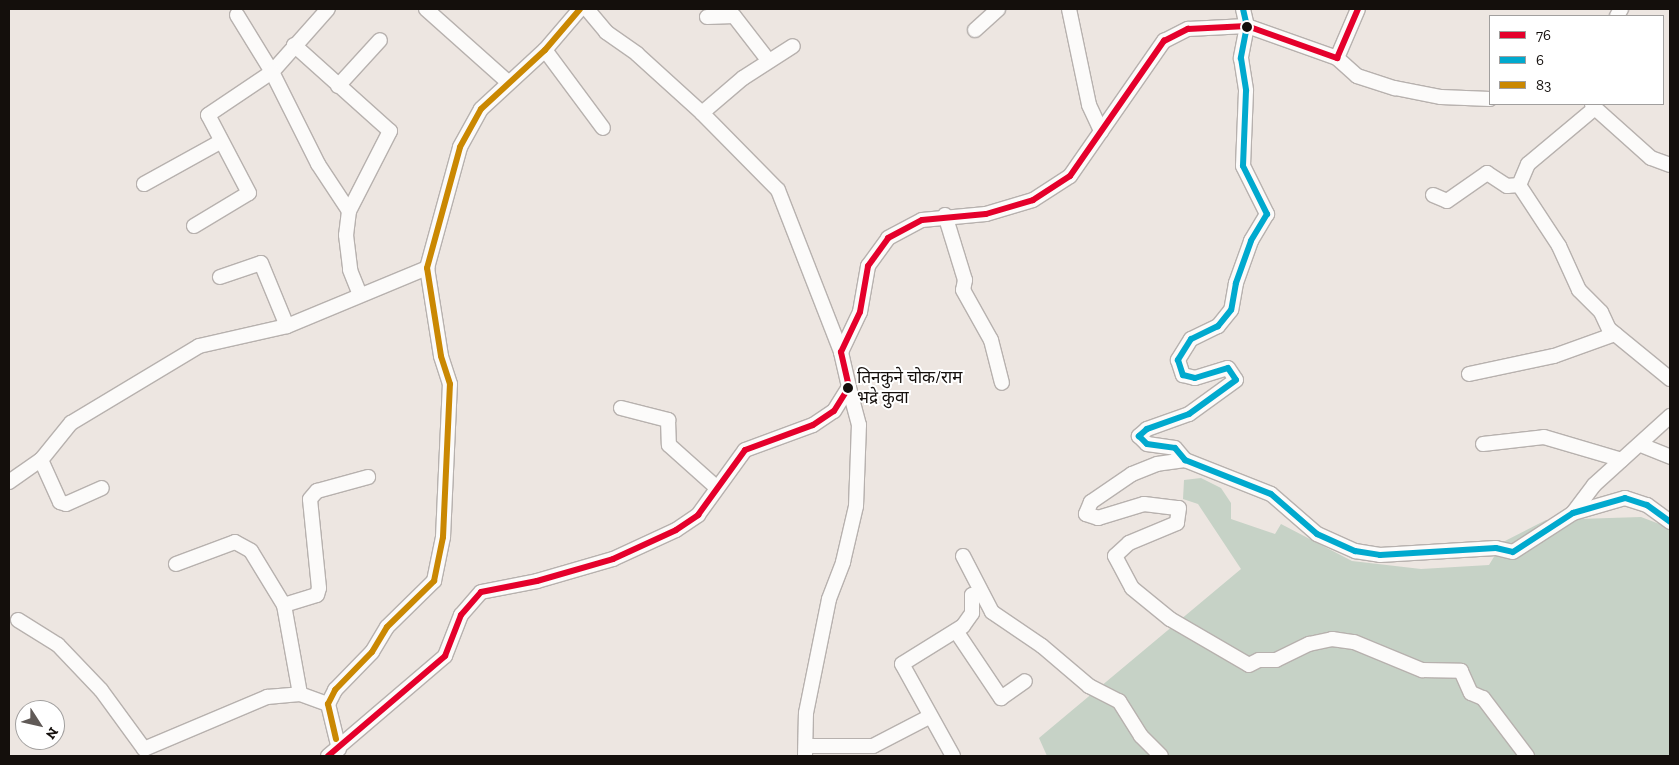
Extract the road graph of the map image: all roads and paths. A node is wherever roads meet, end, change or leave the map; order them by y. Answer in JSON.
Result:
{"nodes":[{"id":1,"x":328,"y":9,"type":"edge"},
{"id":2,"x":426,"y":9,"type":"edge"},
{"id":3,"x":580,"y":9,"type":"edge"},
{"id":4,"x":587,"y":9,"type":"edge"},
{"id":5,"x":998,"y":9,"type":"edge"},
{"id":6,"x":1069,"y":9,"type":"edge"},
{"id":7,"x":1243,"y":9,"type":"edge"},
{"id":8,"x":1358,"y":9,"type":"edge"},
{"id":9,"x":238,"y":11,"type":"edge"},
{"id":10,"x":707,"y":17,"type":"dead end"},
{"id":11,"x":1247,"y":26,"type":"junction"},
{"id":12,"x":975,"y":30,"type":"dead end"},
{"id":13,"x":380,"y":40,"type":"dead end"},
{"id":14,"x":294,"y":45,"type":"junction"},
{"id":15,"x":793,"y":46,"type":"dead end"},
{"id":16,"x":545,"y":50,"type":"junction"},
{"id":17,"x":1337,"y":58,"type":"junction"},
{"id":18,"x":768,"y":60,"type":"junction"},
{"id":19,"x":272,"y":72,"type":"junction"},
{"id":20,"x":508,"y":82,"type":"junction"},
{"id":21,"x":338,"y":86,"type":"junction"},
{"id":22,"x":1489,"y":99,"type":"edge"},
{"id":23,"x":1594,"y":106,"type":"edge"},
{"id":24,"x":702,"y":113,"type":"junction"},
{"id":25,"x":603,"y":128,"type":"dead end"},
{"id":26,"x":1102,"y":130,"type":"junction"},
{"id":27,"x":220,"y":142,"type":"junction"},
{"id":28,"x":1670,"y":165,"type":"edge"},
{"id":29,"x":144,"y":184,"type":"dead end"},
{"id":30,"x":1519,"y":185,"type":"junction"},
{"id":31,"x":1434,"y":195,"type":"dead end"},
{"id":32,"x":349,"y":211,"type":"junction"},
{"id":33,"x":945,"y":216,"type":"junction"},
{"id":34,"x":194,"y":226,"type":"dead end"},
{"id":35,"x":427,"y":268,"type":"junction"},
{"id":36,"x":220,"y":277,"type":"dead end"},
{"id":37,"x":360,"y":295,"type":"junction"},
{"id":38,"x":287,"y":326,"type":"junction"},
{"id":39,"x":1615,"y":334,"type":"junction"},
{"id":40,"x":841,"y":352,"type":"junction"},
{"id":41,"x":1468,"y":374,"type":"dead end"},
{"id":42,"x":1670,"y":379,"type":"edge"},
{"id":43,"x":1002,"y":383,"type":"dead end"},
{"id":44,"x":849,"y":387,"type":"junction"},
{"id":45,"x":621,"y":408,"type":"dead end"},
{"id":46,"x":1670,"y":416,"type":"edge"},
{"id":47,"x":1484,"y":444,"type":"dead end"},
{"id":48,"x":1641,"y":445,"type":"junction"},
{"id":49,"x":1670,"y":456,"type":"edge"},
{"id":50,"x":41,"y":460,"type":"junction"},
{"id":51,"x":1185,"y":460,"type":"junction"},
{"id":52,"x":1622,"y":460,"type":"junction"},
{"id":53,"x":368,"y":477,"type":"dead end"},
{"id":54,"x":9,"y":482,"type":"edge"},
{"id":55,"x":716,"y":487,"type":"junction"},
{"id":56,"x":102,"y":488,"type":"dead end"},
{"id":57,"x":1573,"y":513,"type":"junction"},
{"id":58,"x":1670,"y":522,"type":"edge"},
{"id":59,"x":963,"y":556,"type":"dead end"},
{"id":60,"x":176,"y":564,"type":"dead end"},
{"id":61,"x":980,"y":593,"type":"junction"},
{"id":62,"x":284,"y":605,"type":"junction"},
{"id":63,"x":18,"y":620,"type":"dead end"},
{"id":64,"x":956,"y":631,"type":"junction"},
{"id":65,"x":1026,"y":681,"type":"dead end"},
{"id":66,"x":300,"y":694,"type":"junction"},
{"id":67,"x":328,"y":704,"type":"junction"},
{"id":68,"x":929,"y":717,"type":"junction"},
{"id":69,"x":806,"y":751,"type":"edge"},
{"id":70,"x":333,"y":752,"type":"edge"},
{"id":71,"x":952,"y":756,"type":"edge"},
{"id":72,"x":1161,"y":756,"type":"edge"},
{"id":73,"x":1528,"y":756,"type":"edge"}],
"edges":[{"from":1,"to":14,"type":"street"},
{"from":2,"to":20,"type":"street"},
{"from":3,"to":16,"type":"street"},
{"from":4,"to":24,"type":"street"},
{"from":5,"to":12,"type":"street"},
{"from":6,"to":26,"type":"street"},
{"from":7,"to":11,"type":"street"},
{"from":8,"to":17,"type":"street"},
{"from":9,"to":19,"type":"street"},
{"from":10,"to":18,"type":"street"},
{"from":11,"to":17,"type":"street"},
{"from":11,"to":26,"type":"street"},
{"from":11,"to":51,"type":"street"},
{"from":13,"to":21,"type":"street"},
{"from":14,"to":19,"type":"street"},
{"from":14,"to":21,"type":"street"},
{"from":15,"to":18,"type":"street"},
{"from":16,"to":20,"type":"street"},
{"from":16,"to":25,"type":"street"},
{"from":17,"to":22,"type":"street"},
{"from":18,"to":24,"type":"street"},
{"from":19,"to":27,"type":"street"},
{"from":19,"to":32,"type":"street"},
{"from":20,"to":35,"type":"street"},
{"from":21,"to":32,"type":"street"},
{"from":23,"to":28,"type":"street"},
{"from":23,"to":30,"type":"street"},
{"from":24,"to":40,"type":"street"},
{"from":26,"to":33,"type":"street"},
{"from":27,"to":29,"type":"street"},
{"from":27,"to":34,"type":"street"},
{"from":30,"to":31,"type":"street"},
{"from":30,"to":39,"type":"street"},
{"from":32,"to":37,"type":"street"},
{"from":33,"to":40,"type":"street"},
{"from":33,"to":43,"type":"street"},
{"from":35,"to":37,"type":"street"},
{"from":35,"to":67,"type":"street"},
{"from":36,"to":38,"type":"street"},
{"from":37,"to":38,"type":"street"},
{"from":38,"to":50,"type":"street"},
{"from":39,"to":41,"type":"street"},
{"from":39,"to":42,"type":"street"},
{"from":40,"to":44,"type":"street"},
{"from":44,"to":55,"type":"street"},
{"from":44,"to":69,"type":"street"},
{"from":45,"to":55,"type":"street"},
{"from":46,"to":48,"type":"street"},
{"from":47,"to":52,"type":"street"},
{"from":48,"to":49,"type":"street"},
{"from":48,"to":52,"type":"street"},
{"from":50,"to":54,"type":"street"},
{"from":50,"to":56,"type":"street"},
{"from":51,"to":57,"type":"street"},
{"from":51,"to":73,"type":"street"},
{"from":52,"to":57,"type":"street"},
{"from":53,"to":62,"type":"street"},
{"from":55,"to":70,"type":"street"},
{"from":57,"to":58,"type":"street"},
{"from":59,"to":61,"type":"street"},
{"from":60,"to":62,"type":"street"},
{"from":61,"to":64,"type":"street"},
{"from":61,"to":72,"type":"street"},
{"from":62,"to":66,"type":"street"},
{"from":63,"to":66,"type":"street"},
{"from":64,"to":65,"type":"street"},
{"from":64,"to":68,"type":"street"},
{"from":66,"to":67,"type":"street"},
{"from":67,"to":70,"type":"street"},
{"from":68,"to":69,"type":"street"},
{"from":68,"to":71,"type":"street"}]}
